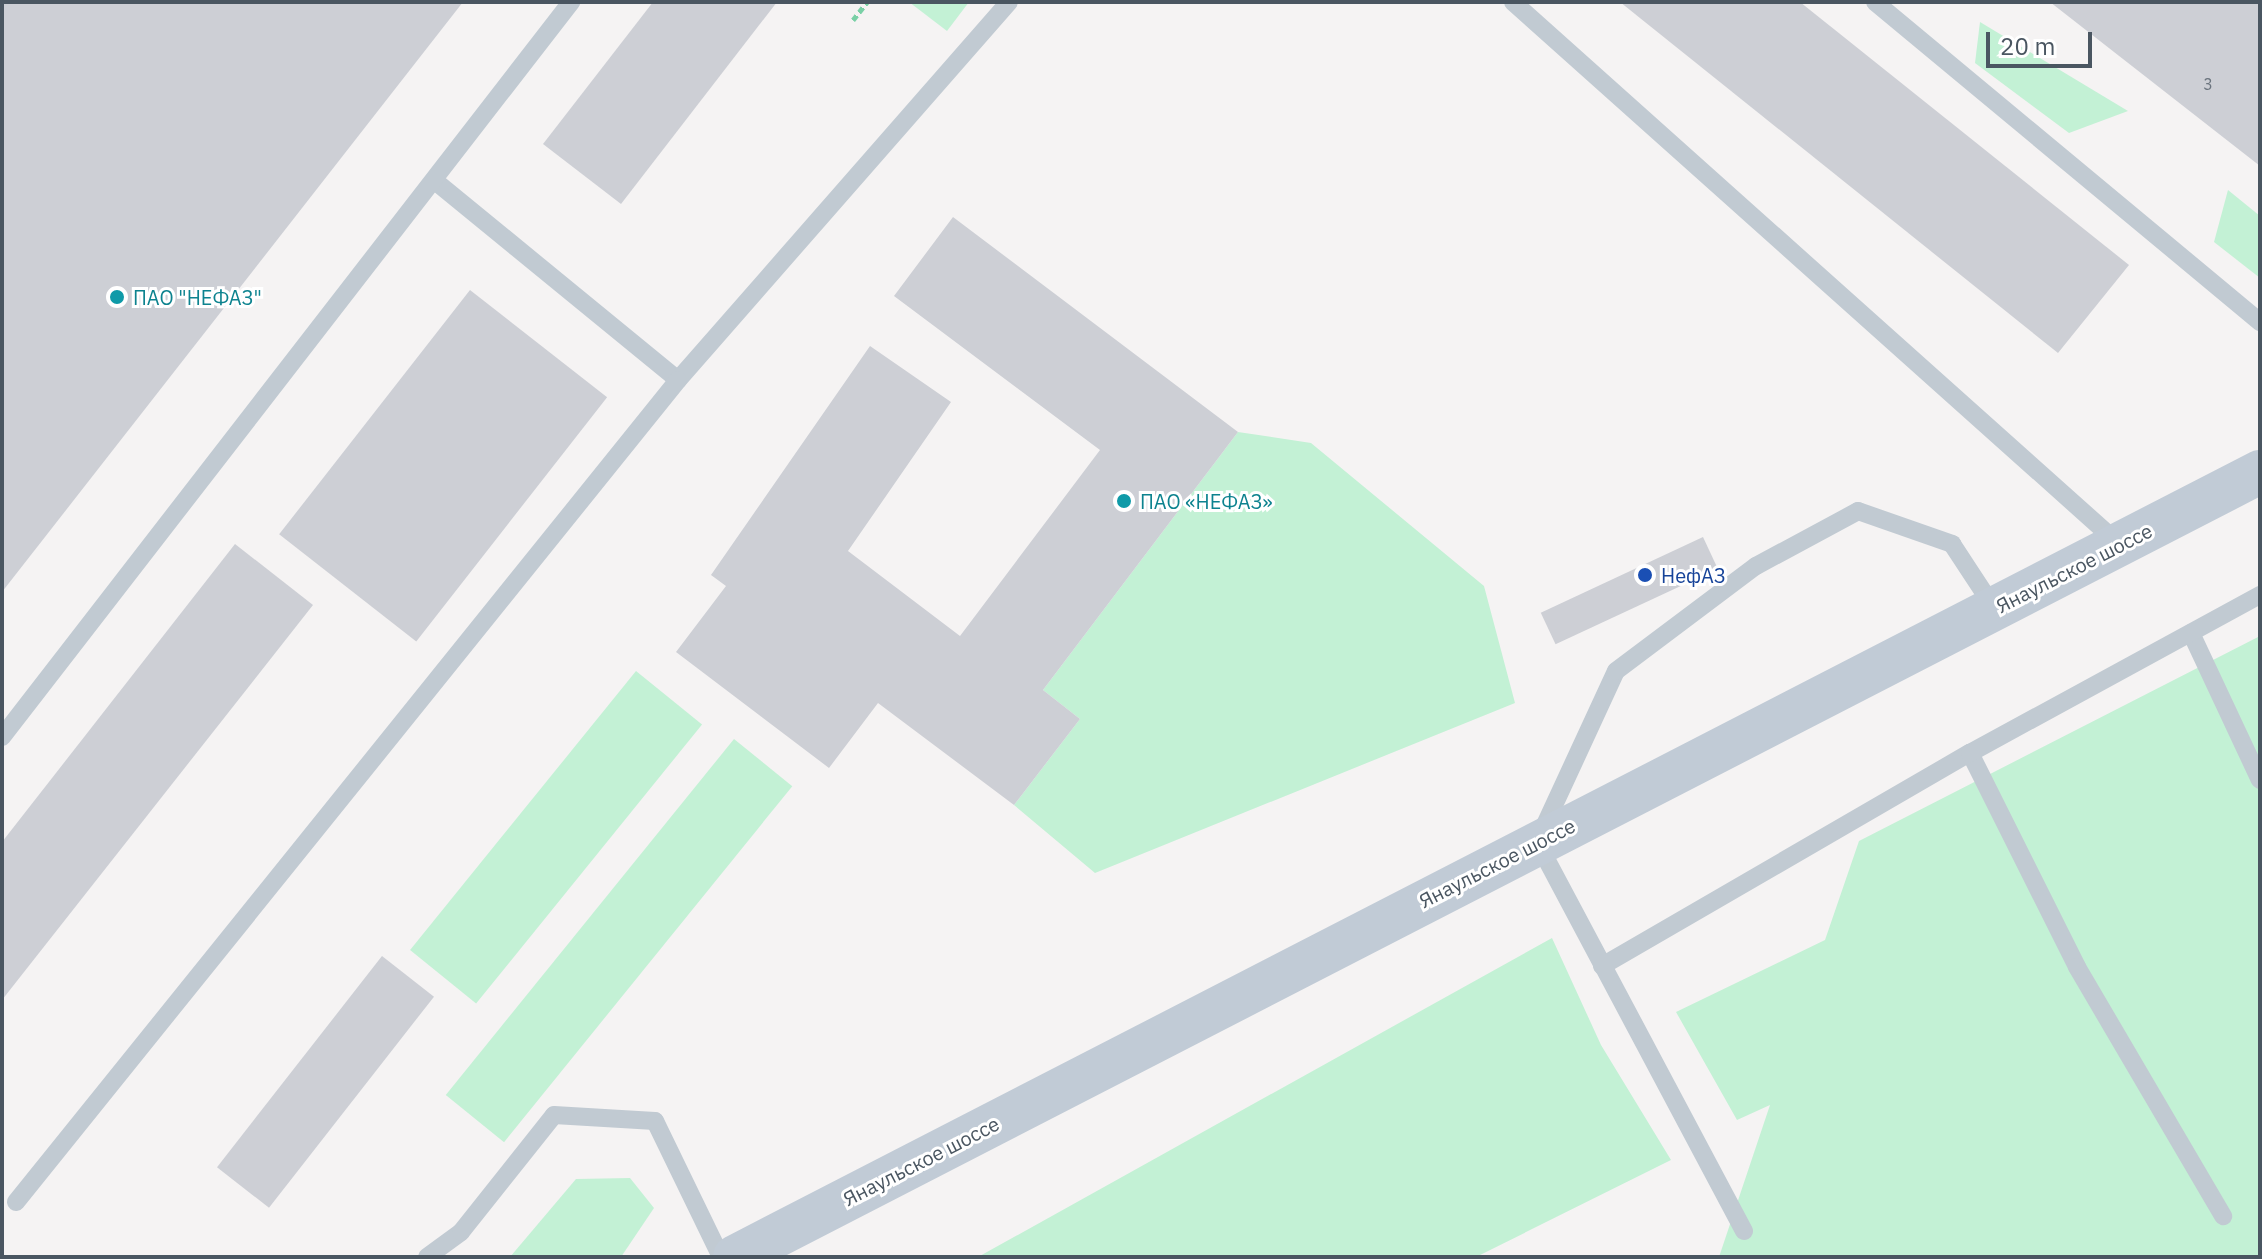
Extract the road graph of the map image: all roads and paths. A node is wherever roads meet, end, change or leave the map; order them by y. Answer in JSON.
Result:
{"nodes":[{"id":1,"x":571,"y":2,"type":"edge"},
{"id":2,"x":867,"y":2,"type":"edge"},
{"id":3,"x":1009,"y":2,"type":"edge"},
{"id":4,"x":1513,"y":2,"type":"edge"},
{"id":5,"x":1875,"y":2,"type":"edge"},
{"id":6,"x":853,"y":20,"type":"dead end"},
{"id":7,"x":435,"y":181,"type":"junction"},
{"id":8,"x":2260,"y":322,"type":"edge"},
{"id":9,"x":678,"y":380,"type":"junction"},
{"id":10,"x":2260,"y":472,"type":"edge"},
{"id":11,"x":2120,"y":545,"type":"junction"},
{"id":12,"x":2260,"y":595,"type":"edge"},
{"id":13,"x":1994,"y":609,"type":"junction"},
{"id":14,"x":2191,"y":633,"type":"junction"},
{"id":15,"x":2,"y":737,"type":"edge"},
{"id":16,"x":1970,"y":753,"type":"junction"},
{"id":17,"x":2260,"y":780,"type":"edge"},
{"id":18,"x":1537,"y":842,"type":"junction"},
{"id":19,"x":1602,"y":966,"type":"junction"},
{"id":20,"x":16,"y":1202,"type":"dead end"},
{"id":21,"x":2223,"y":1216,"type":"dead end"},
{"id":22,"x":1744,"y":1231,"type":"dead end"},
{"id":23,"x":427,"y":1257,"type":"edge"},
{"id":24,"x":721,"y":1257,"type":"edge"},
{"id":25,"x":735,"y":1257,"type":"edge"}],
"edges":[{"from":1,"to":7,"type":"lane"},
{"from":2,"to":6,"type":"path"},
{"from":3,"to":9,"type":"lane"},
{"from":4,"to":11,"type":"lane"},
{"from":5,"to":8,"type":"lane"},
{"from":7,"to":9,"type":"lane"},
{"from":7,"to":15,"type":"lane"},
{"from":9,"to":20,"type":"lane"},
{"from":10,"to":11,"type":"main road","name":"Янаульское шоссе"},
{"from":11,"to":13,"type":"main road","name":"Янаульское шоссе"},
{"from":12,"to":14,"type":"lane"},
{"from":13,"to":18,"type":"main road","name":"Янаульское шоссе"},
{"from":13,"to":18,"type":"lane"},
{"from":14,"to":16,"type":"lane"},
{"from":14,"to":17,"type":"lane"},
{"from":16,"to":19,"type":"lane"},
{"from":16,"to":21,"type":"lane"},
{"from":18,"to":19,"type":"lane"},
{"from":18,"to":25,"type":"main road","name":"Янаульское шоссе"},
{"from":19,"to":22,"type":"lane"},
{"from":23,"to":24,"type":"lane"}]}
